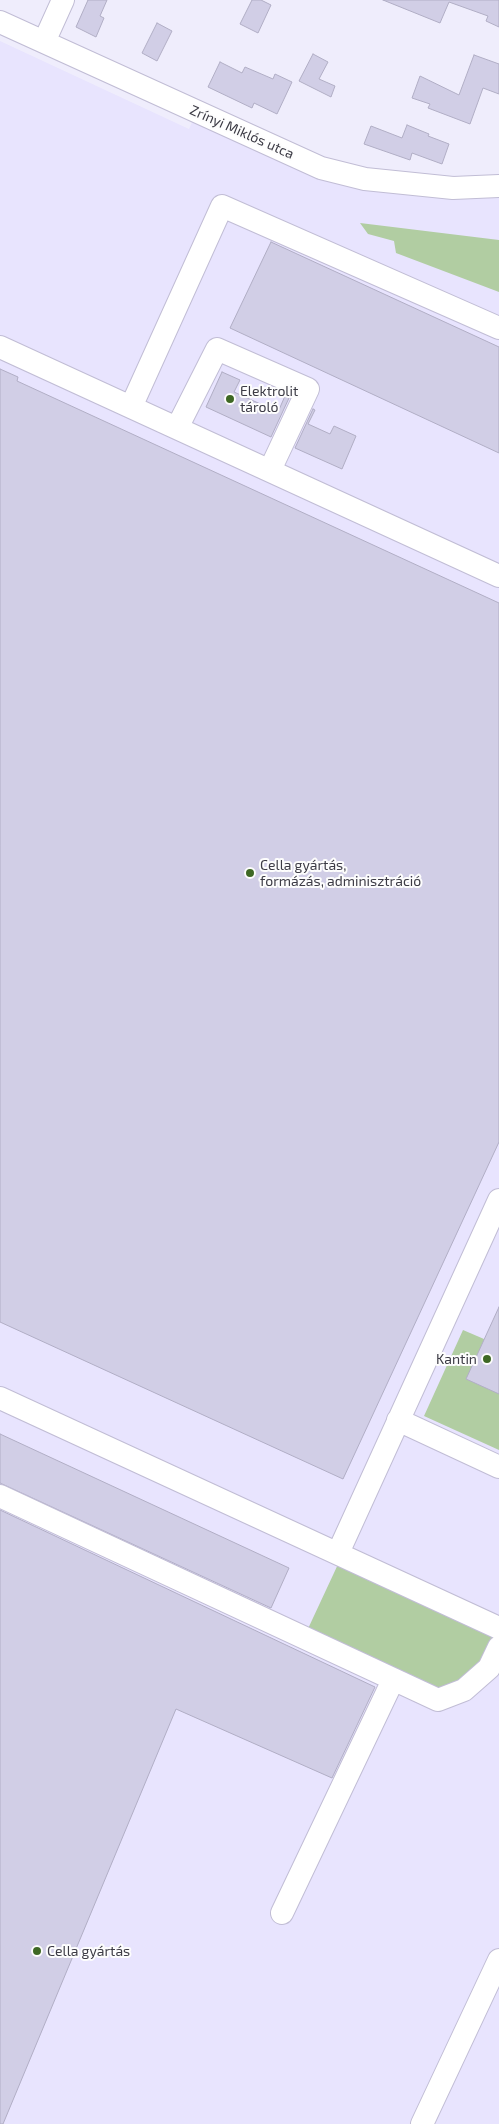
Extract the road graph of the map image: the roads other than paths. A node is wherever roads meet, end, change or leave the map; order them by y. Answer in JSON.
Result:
{"nodes":[{"id":1,"x":63,"y":0,"type":"edge"},
{"id":2,"x":0,"y":22,"type":"edge"},
{"id":3,"x":44,"y":42,"type":"junction"},
{"id":4,"x":499,"y":186,"type":"edge"},
{"id":5,"x":499,"y":328,"type":"edge"},
{"id":6,"x":0,"y":346,"type":"edge"},
{"id":7,"x":131,"y":407,"type":"junction"},
{"id":8,"x":177,"y":428,"type":"junction"},
{"id":9,"x":270,"y":470,"type":"junction"},
{"id":10,"x":499,"y":576,"type":"edge"},
{"id":11,"x":499,"y":1200,"type":"edge"},
{"id":12,"x":0,"y":1398,"type":"edge"},
{"id":13,"x":398,"y":1420,"type":"junction"},
{"id":14,"x":499,"y":1468,"type":"edge"},
{"id":15,"x":0,"y":1496,"type":"edge"},
{"id":16,"x":338,"y":1553,"type":"junction"},
{"id":17,"x":499,"y":1628,"type":"edge"},
{"id":18,"x":499,"y":1647,"type":"edge"},
{"id":19,"x":393,"y":1680,"type":"junction"},
{"id":20,"x":282,"y":1913,"type":"dead end"},
{"id":21,"x":499,"y":1960,"type":"edge"},
{"id":22,"x":422,"y":2124,"type":"edge"}],
"edges":[{"from":1,"to":3,"type":"street"},
{"from":2,"to":3,"type":"street","name":"Zrínyi Miklós utca"},
{"from":3,"to":4,"type":"street","name":"Zrínyi Miklós utca"},
{"from":5,"to":7,"type":"street"},
{"from":6,"to":7,"type":"street"},
{"from":7,"to":8,"type":"street"},
{"from":8,"to":9,"type":"street"},
{"from":8,"to":9,"type":"street"},
{"from":9,"to":10,"type":"street"},
{"from":11,"to":13,"type":"street"},
{"from":12,"to":16,"type":"street"},
{"from":13,"to":14,"type":"street"},
{"from":13,"to":16,"type":"street"},
{"from":15,"to":19,"type":"street"},
{"from":16,"to":17,"type":"street"},
{"from":18,"to":19,"type":"street"},
{"from":19,"to":20,"type":"street"},
{"from":21,"to":22,"type":"street"}]}
